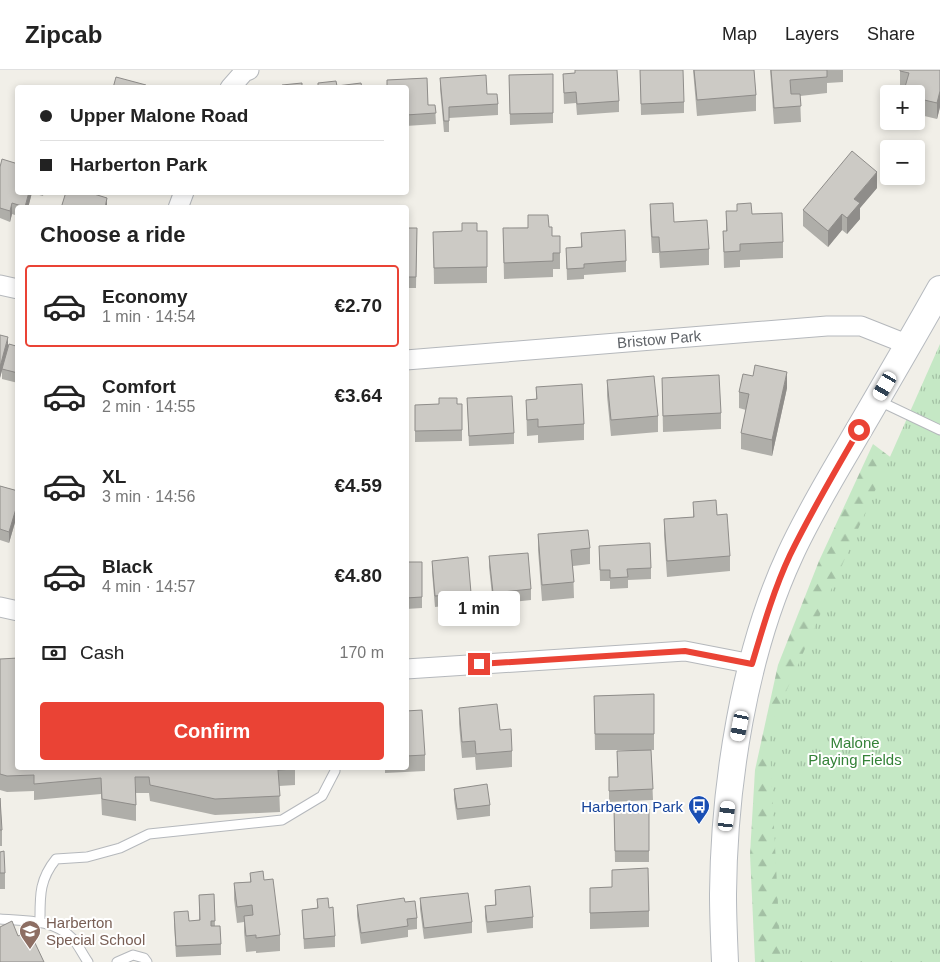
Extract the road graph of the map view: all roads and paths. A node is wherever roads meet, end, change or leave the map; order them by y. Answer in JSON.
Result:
{"nodes":[{"id":1,"x":249,"y":70,"type":"edge"},
{"id":2,"x":233,"y":85,"type":"edge"},
{"id":3,"x":0,"y":284,"type":"edge"},
{"id":4,"x":15,"y":288,"type":"edge"},
{"id":5,"x":940,"y":289,"type":"edge"},
{"id":6,"x":909,"y":345,"type":"junction"},
{"id":7,"x":409,"y":360,"type":"edge"},
{"id":8,"x":877,"y":400,"type":"junction"},
{"id":9,"x":940,"y":430,"type":"edge"},
{"id":10,"x":0,"y":606,"type":"edge"},
{"id":11,"x":15,"y":610,"type":"edge"},
{"id":12,"x":752,"y":664,"type":"junction"},
{"id":13,"x":409,"y":669,"type":"edge"},
{"id":14,"x":335,"y":770,"type":"edge"},
{"id":15,"x":0,"y":919,"type":"edge"},
{"id":16,"x":40,"y":922,"type":"junction"},
{"id":17,"x":88,"y":962,"type":"edge"},
{"id":18,"x":117,"y":962,"type":"edge"},
{"id":19,"x":147,"y":962,"type":"edge"},
{"id":20,"x":725,"y":962,"type":"edge"}],
"edges":[{"from":1,"to":2,"type":"street"},
{"from":3,"to":4,"type":"street"},
{"from":5,"to":6,"type":"main road"},
{"from":6,"to":7,"type":"street","name":"Bristow Park"},
{"from":6,"to":8,"type":"main road"},
{"from":8,"to":9,"type":"lane"},
{"from":8,"to":12,"type":"main road"},
{"from":10,"to":11,"type":"street"},
{"from":12,"to":13,"type":"street"},
{"from":12,"to":20,"type":"main road"},
{"from":14,"to":16,"type":"lane"},
{"from":15,"to":16,"type":"lane"},
{"from":16,"to":17,"type":"lane"},
{"from":18,"to":19,"type":"lane"}]}
